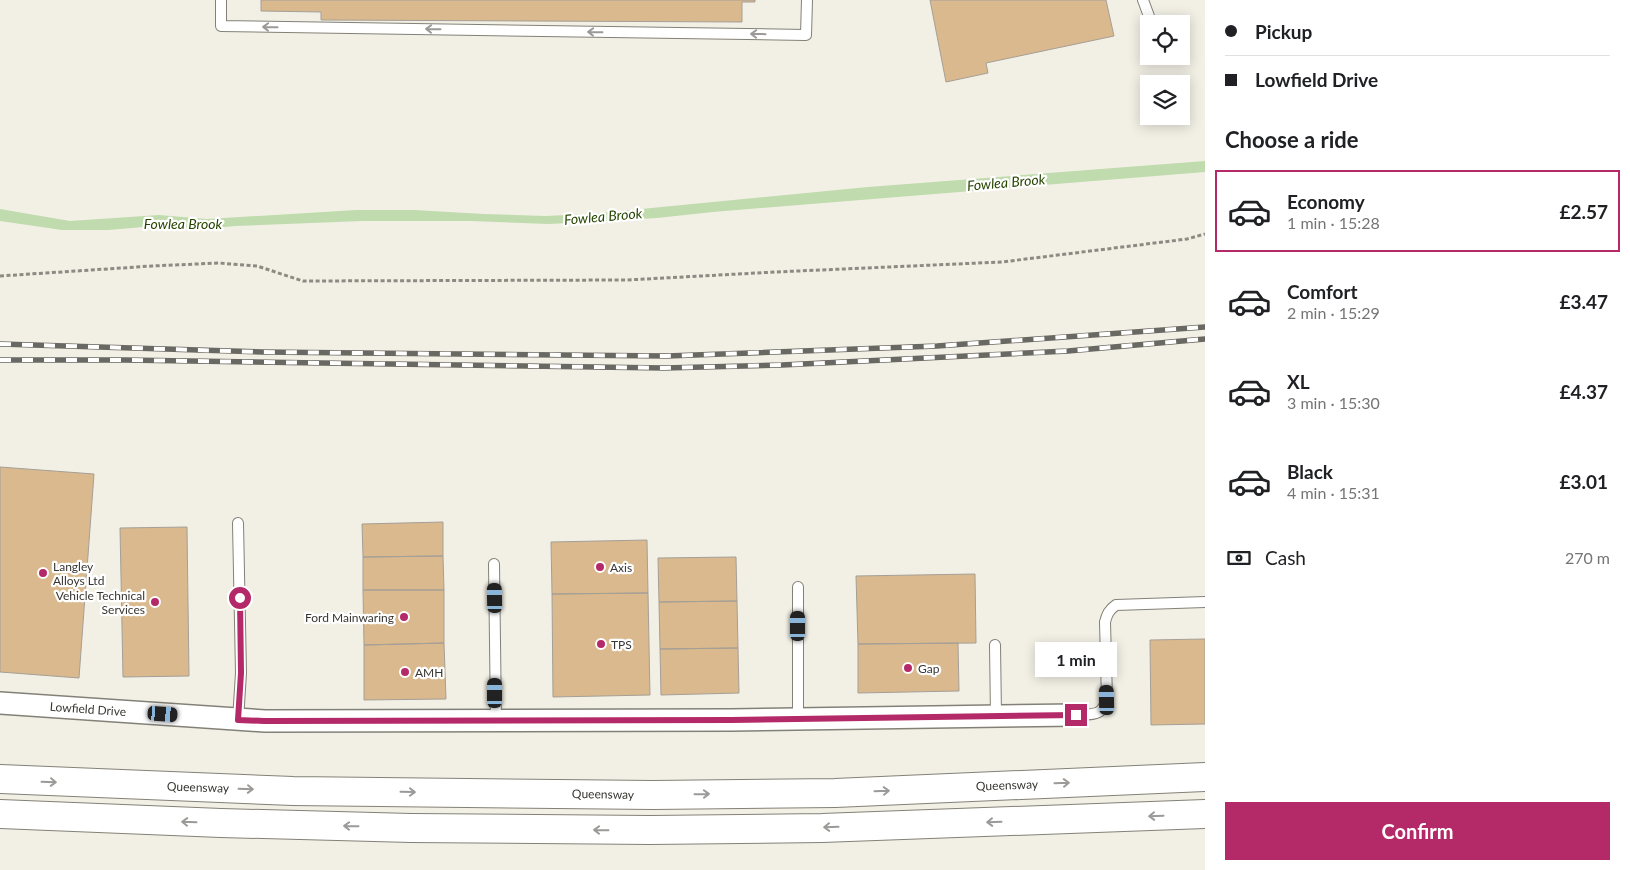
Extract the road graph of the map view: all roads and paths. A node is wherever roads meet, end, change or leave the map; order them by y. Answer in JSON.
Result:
{"nodes":[{"id":1,"x":221,"y":0,"type":"edge"},
{"id":2,"x":807,"y":0,"type":"edge"},
{"id":3,"x":1143,"y":0,"type":"edge"},
{"id":4,"x":1149,"y":15,"type":"edge"},
{"id":5,"x":1205,"y":234,"type":"edge"},
{"id":6,"x":0,"y":276,"type":"edge"},
{"id":7,"x":238,"y":523,"type":"dead end"},
{"id":8,"x":494,"y":564,"type":"dead end"},
{"id":9,"x":798,"y":587,"type":"dead end"},
{"id":10,"x":1205,"y":602,"type":"edge"},
{"id":11,"x":995,"y":644,"type":"dead end"},
{"id":12,"x":0,"y":703,"type":"edge"},
{"id":13,"x":1076,"y":715,"type":"joint"},
{"id":14,"x":996,"y":716,"type":"junction"},
{"id":15,"x":798,"y":719,"type":"junction"},
{"id":16,"x":238,"y":720,"type":"junction"},
{"id":17,"x":496,"y":721,"type":"junction"},
{"id":18,"x":1205,"y":777,"type":"edge"},
{"id":19,"x":0,"y":779,"type":"edge"},
{"id":20,"x":0,"y":814,"type":"edge"},
{"id":21,"x":1205,"y":814,"type":"edge"}],
"edges":[{"from":2,"to":1,"type":"lane","one_way":true},
{"from":3,"to":4,"type":"lane"},
{"from":5,"to":6,"type":"path"},
{"from":7,"to":16,"type":"lane"},
{"from":8,"to":17,"type":"lane"},
{"from":9,"to":15,"type":"lane"},
{"from":10,"to":13,"type":"lane"},
{"from":11,"to":14,"type":"lane"},
{"from":12,"to":16,"type":"street","name":"Lowfield Drive"},
{"from":13,"to":14,"type":"street","name":"Lowfield Drive"},
{"from":14,"to":15,"type":"street","name":"Lowfield Drive"},
{"from":15,"to":17,"type":"street","name":"Lowfield Drive"},
{"from":16,"to":17,"type":"street","name":"Lowfield Drive"},
{"from":19,"to":18,"type":"highway","name":"Queensway","one_way":true},
{"from":21,"to":20,"type":"highway","one_way":true}]}
